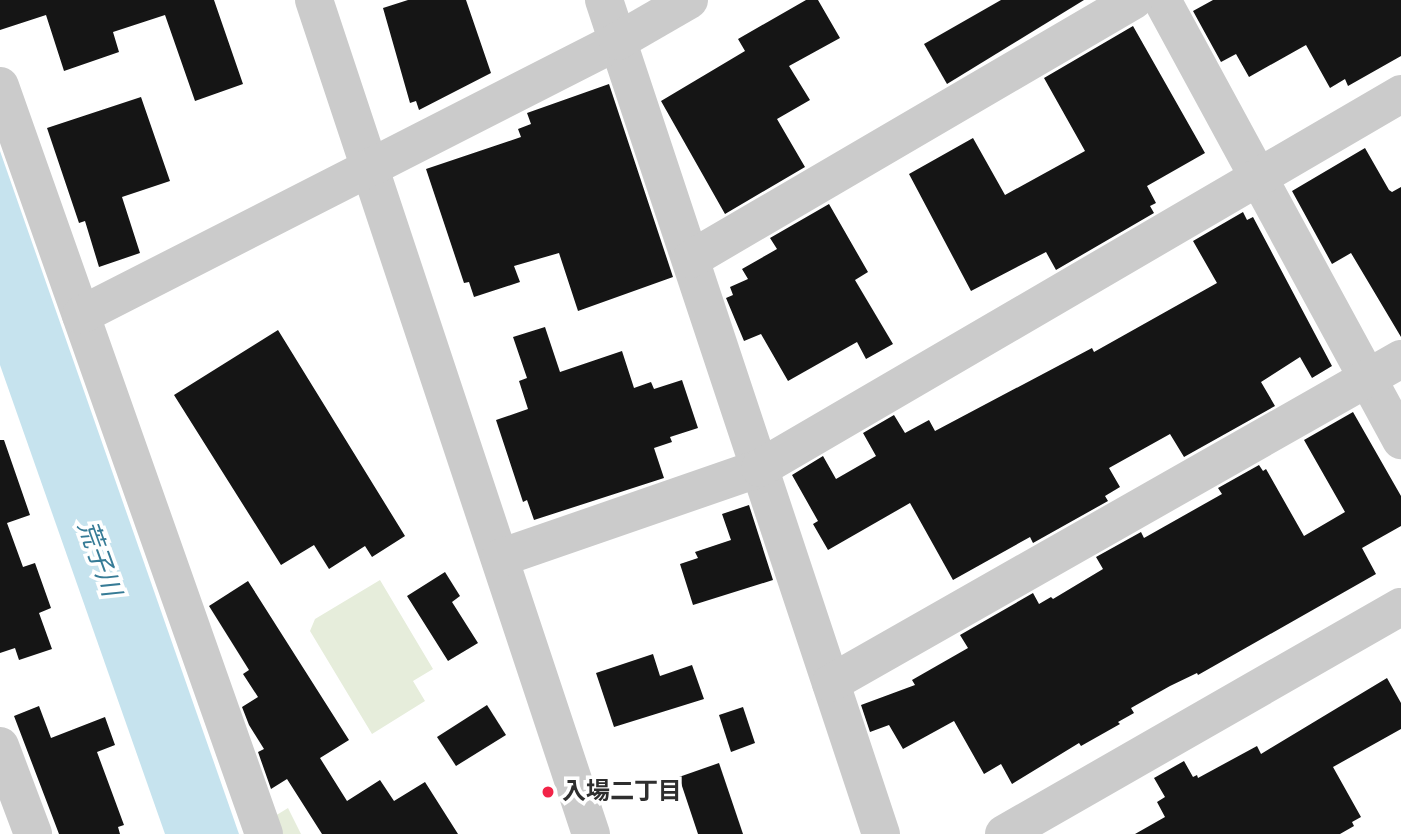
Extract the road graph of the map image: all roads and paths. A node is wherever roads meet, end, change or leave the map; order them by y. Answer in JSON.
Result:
{"nodes":[{"id":1,"x":314,"y":0,"type":"edge"},
{"id":2,"x":604,"y":0,"type":"edge"},
{"id":3,"x":689,"y":0,"type":"edge"},
{"id":4,"x":1134,"y":0,"type":"edge"},
{"id":5,"x":1162,"y":0,"type":"edge"},
{"id":6,"x":618,"y":41,"type":"junction"},
{"id":7,"x":0,"y":86,"type":"edge"},
{"id":8,"x":1401,"y":94,"type":"edge"},
{"id":9,"x":369,"y":167,"type":"junction"},
{"id":10,"x":1258,"y":177,"type":"junction"},
{"id":11,"x":691,"y":259,"type":"junction"},
{"id":12,"x":81,"y":315,"type":"junction"},
{"id":13,"x":1401,"y":359,"type":"edge"},
{"id":14,"x":1368,"y":378,"type":"junction"},
{"id":15,"x":1401,"y":440,"type":"edge"},
{"id":16,"x":760,"y":468,"type":"junction"},
{"id":17,"x":500,"y":558,"type":"junction"},
{"id":18,"x":1401,"y":607,"type":"edge"},
{"id":19,"x":831,"y":683,"type":"junction"},
{"id":20,"x":1,"y":754,"type":"edge"},
{"id":21,"x":33,"y":834,"type":"edge"},
{"id":22,"x":264,"y":834,"type":"edge"},
{"id":23,"x":591,"y":834,"type":"edge"},
{"id":24,"x":881,"y":834,"type":"edge"},
{"id":25,"x":1004,"y":834,"type":"edge"}],
"edges":[{"from":1,"to":9,"type":"street"},
{"from":2,"to":6,"type":"street"},
{"from":3,"to":6,"type":"street"},
{"from":4,"to":11,"type":"street"},
{"from":5,"to":10,"type":"street"},
{"from":6,"to":9,"type":"street"},
{"from":6,"to":11,"type":"street"},
{"from":7,"to":12,"type":"street"},
{"from":8,"to":10,"type":"street"},
{"from":9,"to":12,"type":"street"},
{"from":9,"to":17,"type":"street"},
{"from":10,"to":14,"type":"street"},
{"from":10,"to":16,"type":"street"},
{"from":11,"to":16,"type":"street"},
{"from":12,"to":22,"type":"street"},
{"from":13,"to":14,"type":"street"},
{"from":14,"to":15,"type":"street"},
{"from":14,"to":19,"type":"street"},
{"from":16,"to":17,"type":"street"},
{"from":16,"to":19,"type":"street"},
{"from":17,"to":23,"type":"street"},
{"from":18,"to":25,"type":"street"},
{"from":19,"to":24,"type":"street"},
{"from":20,"to":21,"type":"street"}]}
